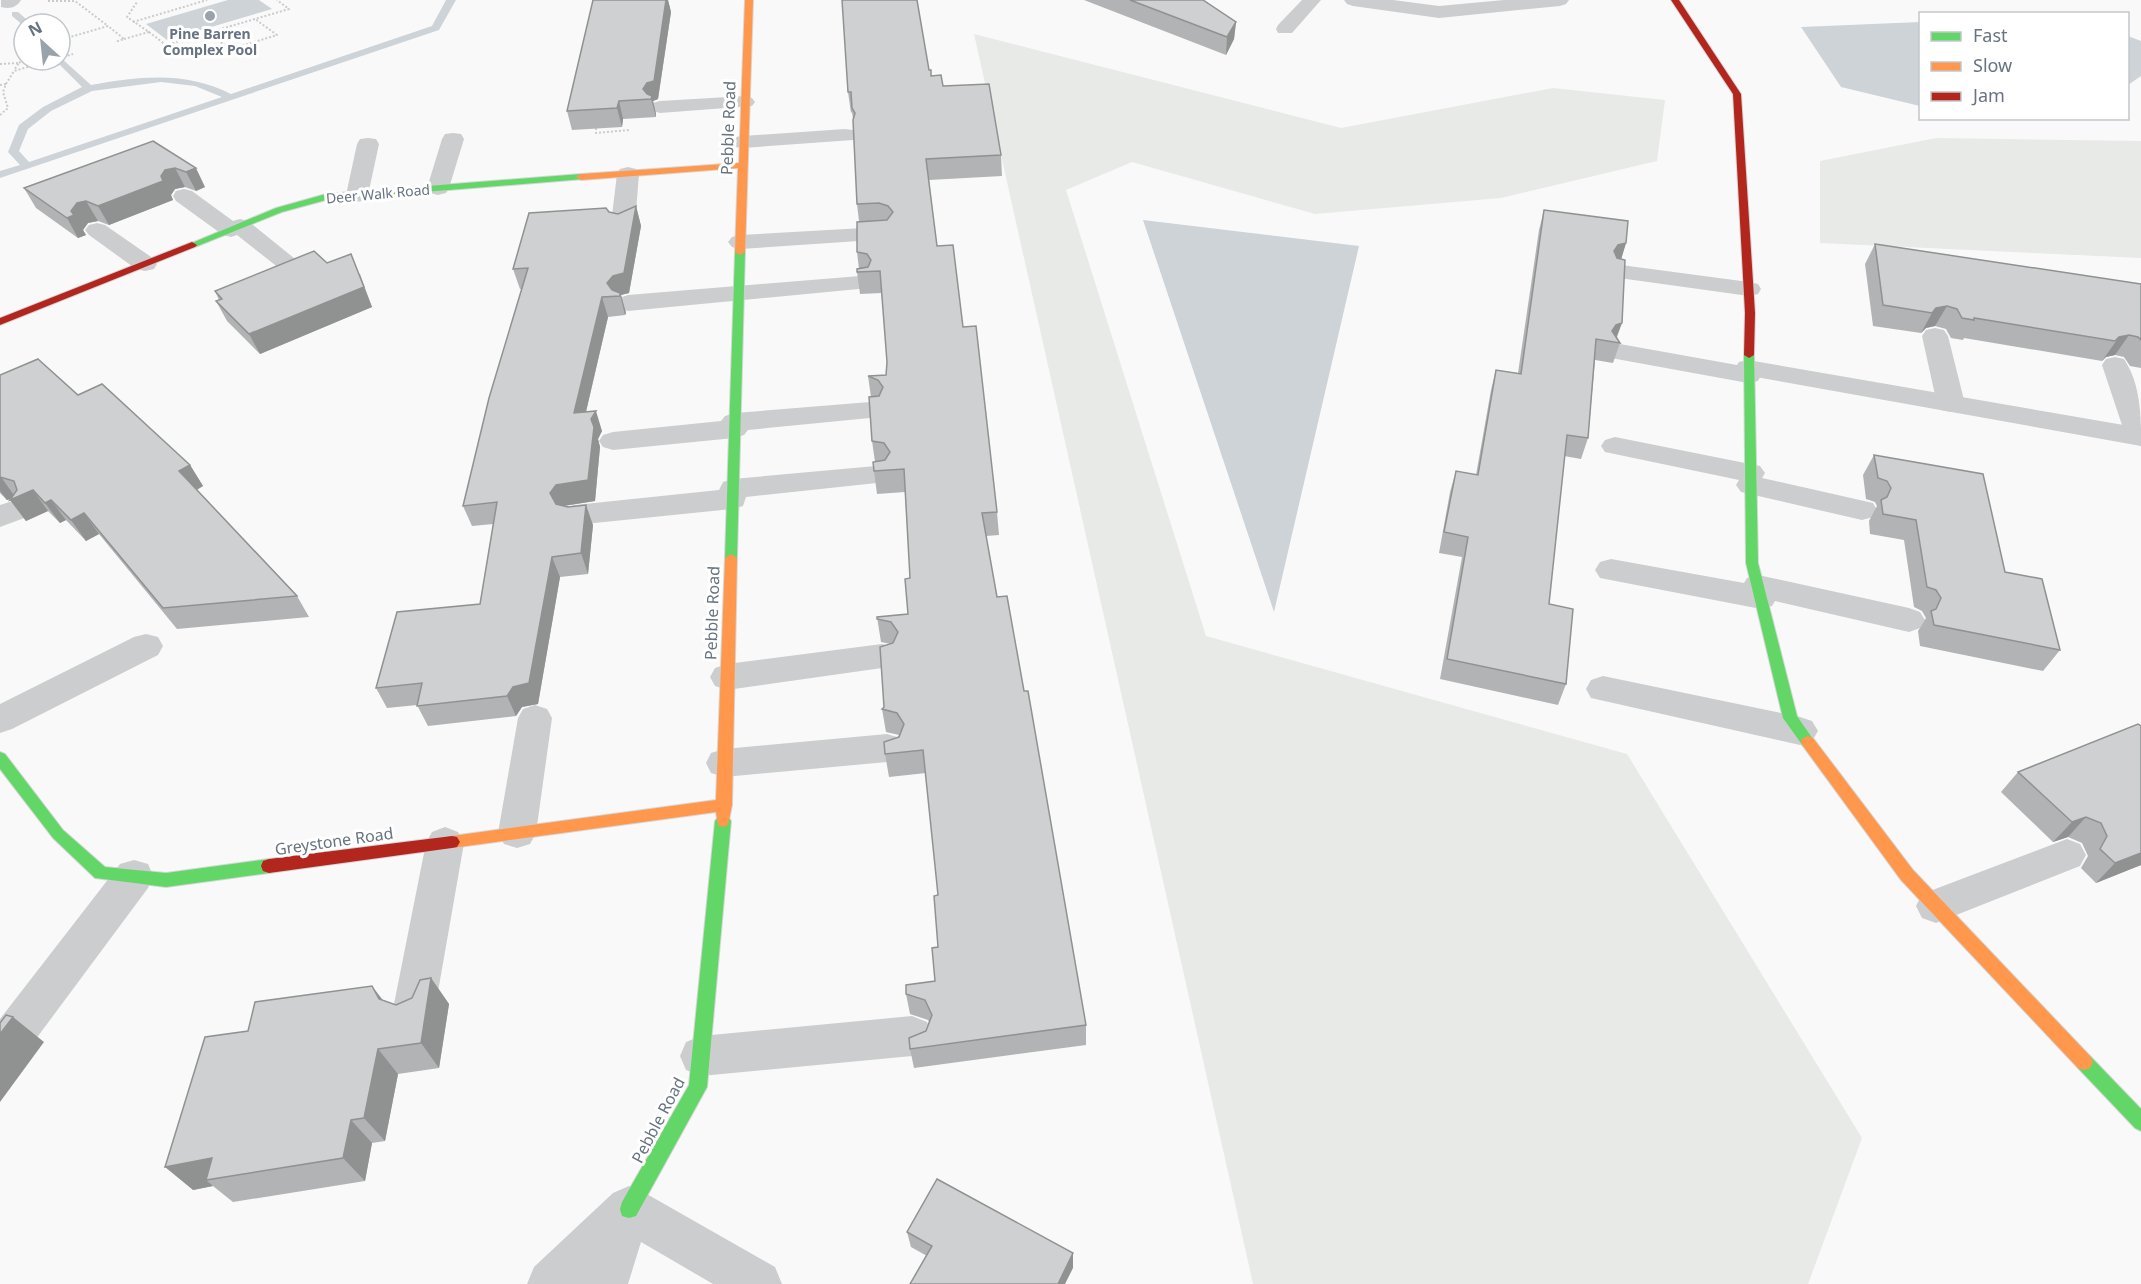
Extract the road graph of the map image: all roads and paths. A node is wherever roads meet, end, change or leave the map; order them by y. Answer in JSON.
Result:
{"nodes":[{"id":1,"x":195,"y":0,"type":"edge"},
{"id":2,"x":207,"y":0,"type":"edge"},
{"id":3,"x":277,"y":0,"type":"edge"},
{"id":4,"x":749,"y":0,"type":"edge"},
{"id":5,"x":1312,"y":0,"type":"edge"},
{"id":6,"x":1353,"y":0,"type":"edge"},
{"id":7,"x":1560,"y":0,"type":"edge"},
{"id":8,"x":1675,"y":0,"type":"edge"},
{"id":9,"x":40,"y":2,"type":"dead end"},
{"id":10,"x":137,"y":2,"type":"dead end"},
{"id":11,"x":198,"y":3,"type":"junction"},
{"id":12,"x":255,"y":19,"type":"junction"},
{"id":13,"x":133,"y":22,"type":"junction"},
{"id":14,"x":108,"y":26,"type":"junction"},
{"id":15,"x":1285,"y":29,"type":"dead end"},
{"id":16,"x":148,"y":32,"type":"junction"},
{"id":17,"x":206,"y":33,"type":"junction"},
{"id":18,"x":72,"y":36,"type":"edge"},
{"id":19,"x":124,"y":39,"type":"junction"},
{"id":20,"x":115,"y":42,"type":"dead end"},
{"id":21,"x":13,"y":72,"type":"edge"},
{"id":22,"x":6,"y":84,"type":"junction"},
{"id":23,"x":0,"y":85,"type":"edge"},
{"id":24,"x":745,"y":102,"type":"junction"},
{"id":25,"x":660,"y":107,"type":"dead end"},
{"id":26,"x":0,"y":115,"type":"edge"},
{"id":27,"x":845,"y":135,"type":"dead end"},
{"id":28,"x":453,"y":139,"type":"dead end"},
{"id":29,"x":743,"y":142,"type":"junction"},
{"id":30,"x":368,"y":144,"type":"dead end"},
{"id":31,"x":742,"y":165,"type":"junction"},
{"id":32,"x":628,"y":174,"type":"junction"},
{"id":33,"x":438,"y":188,"type":"junction"},
{"id":34,"x":357,"y":195,"type":"junction"},
{"id":35,"x":184,"y":196,"type":"edge"},
{"id":36,"x":623,"y":224,"type":"edge"},
{"id":37,"x":236,"y":228,"type":"junction"},
{"id":38,"x":97,"y":230,"type":"edge"},
{"id":39,"x":881,"y":234,"type":"edge"},
{"id":40,"x":740,"y":242,"type":"junction"},
{"id":41,"x":145,"y":264,"type":"junction"},
{"id":42,"x":298,"y":271,"type":"edge"},
{"id":43,"x":1621,"y":272,"type":"edge"},
{"id":44,"x":860,"y":284,"type":"edge"},
{"id":45,"x":1749,"y":289,"type":"junction"},
{"id":46,"x":739,"y":292,"type":"junction"},
{"id":47,"x":628,"y":303,"type":"dead end"},
{"id":48,"x":0,"y":322,"type":"edge"},
{"id":49,"x":1935,"y":336,"type":"edge"},
{"id":50,"x":1620,"y":352,"type":"edge"},
{"id":51,"x":2115,"y":365,"type":"edge"},
{"id":52,"x":1748,"y":372,"type":"junction"},
{"id":53,"x":1951,"y":404,"type":"junction"},
{"id":54,"x":870,"y":411,"type":"edge"},
{"id":55,"x":735,"y":426,"type":"junction"},
{"id":56,"x":2140,"y":437,"type":"edge"},
{"id":57,"x":613,"y":441,"type":"dead end"},
{"id":58,"x":1615,"y":446,"type":"dead end"},
{"id":59,"x":876,"y":475,"type":"edge"},
{"id":60,"x":1750,"y":479,"type":"junction"},
{"id":61,"x":732,"y":494,"type":"junction"},
{"id":62,"x":1862,"y":510,"type":"dead end"},
{"id":63,"x":575,"y":515,"type":"edge"},
{"id":64,"x":1611,"y":570,"type":"dead end"},
{"id":65,"x":1759,"y":592,"type":"junction"},
{"id":66,"x":1909,"y":620,"type":"dead end"},
{"id":67,"x":146,"y":646,"type":"dead end"},
{"id":68,"x":882,"y":656,"type":"edge"},
{"id":69,"x":727,"y":677,"type":"junction"},
{"id":70,"x":1603,"y":689,"type":"dead end"},
{"id":71,"x":535,"y":717,"type":"dead end"},
{"id":72,"x":0,"y":720,"type":"edge"},
{"id":73,"x":1800,"y":731,"type":"junction"},
{"id":74,"x":887,"y":748,"type":"edge"},
{"id":75,"x":724,"y":763,"type":"junction"},
{"id":76,"x":2,"y":764,"type":"edge"},
{"id":77,"x":724,"y":806,"type":"junction"},
{"id":78,"x":517,"y":833,"type":"junction"},
{"id":79,"x":445,"y":843,"type":"junction"},
{"id":80,"x":2067,"y":855,"type":"dead end"},
{"id":81,"x":134,"y":876,"type":"junction"},
{"id":82,"x":1936,"y":906,"type":"junction"},
{"id":83,"x":414,"y":1009,"type":"edge"},
{"id":84,"x":912,"y":1036,"type":"edge"},
{"id":85,"x":12,"y":1037,"type":"edge"},
{"id":86,"x":701,"y":1056,"type":"junction"},
{"id":87,"x":2139,"y":1117,"type":"edge"},
{"id":88,"x":629,"y":1209,"type":"junction"},
{"id":89,"x":551,"y":1284,"type":"edge"},
{"id":90,"x":604,"y":1284,"type":"edge"},
{"id":91,"x":759,"y":1284,"type":"edge"}],
"edges":[{"from":1,"to":11,"type":"path"},
{"from":2,"to":11,"type":"path"},
{"from":3,"to":12,"type":"path"},
{"from":4,"to":24,"type":"street","name":"Pebble Road"},
{"from":5,"to":15,"type":"street"},
{"from":6,"to":7,"type":"street"},
{"from":8,"to":45,"type":"street"},
{"from":9,"to":14,"type":"path"},
{"from":10,"to":13,"type":"path"},
{"from":11,"to":13,"type":"path"},
{"from":12,"to":17,"type":"path"},
{"from":12,"to":17,"type":"path"},
{"from":13,"to":16,"type":"path"},
{"from":14,"to":18,"type":"path"},
{"from":14,"to":19,"type":"path"},
{"from":16,"to":17,"type":"path"},
{"from":16,"to":19,"type":"path"},
{"from":19,"to":20,"type":"path"},
{"from":21,"to":22,"type":"path"},
{"from":22,"to":23,"type":"path"},
{"from":22,"to":26,"type":"path"},
{"from":24,"to":25,"type":"street"},
{"from":24,"to":29,"type":"street","name":"Pebble Road"},
{"from":27,"to":29,"type":"street"},
{"from":28,"to":33,"type":"street"},
{"from":29,"to":31,"type":"street","name":"Pebble Road"},
{"from":30,"to":34,"type":"street"},
{"from":31,"to":32,"type":"street","name":"Deer Walk Road"},
{"from":31,"to":40,"type":"street","name":"Pebble Road"},
{"from":32,"to":33,"type":"street","name":"Deer Walk Road"},
{"from":32,"to":36,"type":"street"},
{"from":33,"to":34,"type":"street","name":"Deer Walk Road"},
{"from":34,"to":37,"type":"street","name":"Deer Walk Road"},
{"from":35,"to":37,"type":"street"},
{"from":37,"to":41,"type":"street","name":"Deer Walk Road"},
{"from":37,"to":42,"type":"street"},
{"from":38,"to":41,"type":"street"},
{"from":39,"to":40,"type":"street"},
{"from":40,"to":46,"type":"street","name":"Pebble Road"},
{"from":41,"to":48,"type":"street","name":"Deer Walk Road"},
{"from":43,"to":45,"type":"street"},
{"from":44,"to":46,"type":"street"},
{"from":45,"to":52,"type":"street"},
{"from":46,"to":47,"type":"street"},
{"from":46,"to":55,"type":"street","name":"Pebble Road"},
{"from":49,"to":53,"type":"street"},
{"from":50,"to":52,"type":"street"},
{"from":51,"to":56,"type":"street"},
{"from":52,"to":53,"type":"street"},
{"from":52,"to":60,"type":"street"},
{"from":53,"to":56,"type":"street"},
{"from":54,"to":55,"type":"street"},
{"from":55,"to":57,"type":"street"},
{"from":55,"to":61,"type":"street","name":"Pebble Road"},
{"from":58,"to":60,"type":"street"},
{"from":59,"to":61,"type":"street"},
{"from":60,"to":62,"type":"street"},
{"from":60,"to":65,"type":"street"},
{"from":61,"to":63,"type":"street"},
{"from":61,"to":69,"type":"street","name":"Pebble Road"},
{"from":64,"to":65,"type":"street"},
{"from":65,"to":66,"type":"street"},
{"from":65,"to":73,"type":"street"},
{"from":67,"to":72,"type":"street"},
{"from":68,"to":69,"type":"street"},
{"from":69,"to":75,"type":"street","name":"Pebble Road"},
{"from":70,"to":73,"type":"street"},
{"from":71,"to":78,"type":"street"},
{"from":73,"to":82,"type":"street"},
{"from":74,"to":75,"type":"street"},
{"from":75,"to":77,"type":"street","name":"Pebble Road"},
{"from":76,"to":81,"type":"street","name":"Greystone Road"},
{"from":77,"to":78,"type":"street","name":"Greystone Road"},
{"from":77,"to":86,"type":"street","name":"Pebble Road"},
{"from":78,"to":79,"type":"street","name":"Greystone Road"},
{"from":79,"to":81,"type":"street","name":"Greystone Road"},
{"from":79,"to":83,"type":"street"},
{"from":80,"to":82,"type":"street"},
{"from":81,"to":85,"type":"street"},
{"from":82,"to":87,"type":"street"},
{"from":84,"to":86,"type":"street"},
{"from":86,"to":88,"type":"street","name":"Pebble Road"},
{"from":88,"to":89,"type":"street"},
{"from":88,"to":90,"type":"street"},
{"from":88,"to":91,"type":"street"}]}
